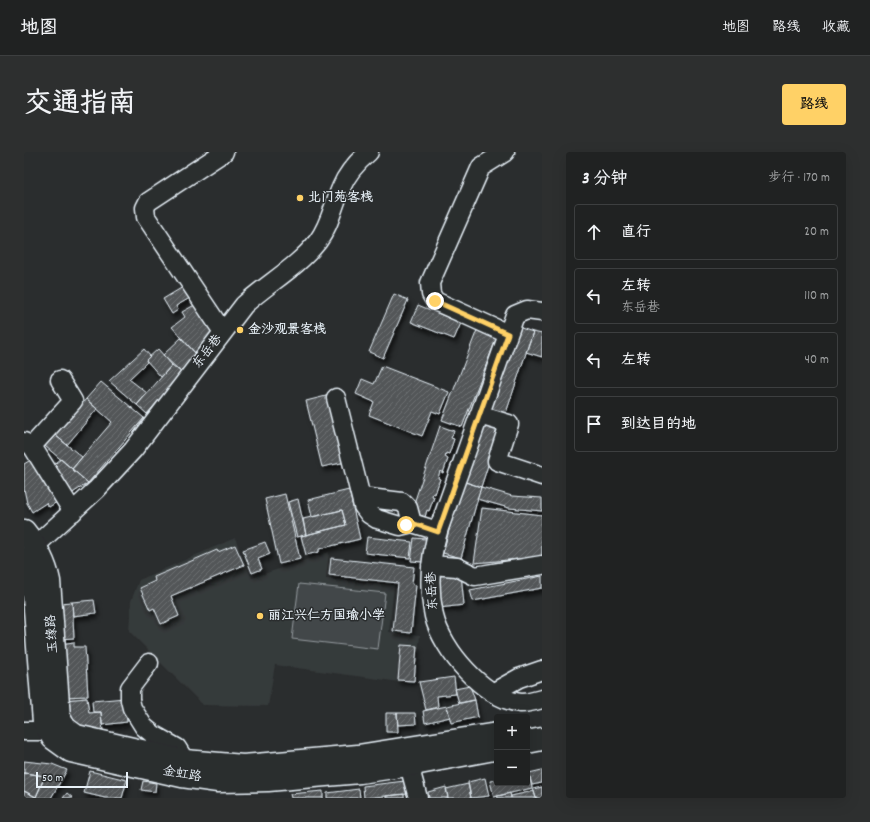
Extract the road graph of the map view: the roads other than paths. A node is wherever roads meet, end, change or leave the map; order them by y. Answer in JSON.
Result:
{"nodes":[{"id":1,"x":224,"y":152,"type":"edge"},
{"id":2,"x":369,"y":152,"type":"edge"},
{"id":3,"x":505,"y":152,"type":"edge"},
{"id":4,"x":542,"y":312,"type":"edge"},
{"id":5,"x":223,"y":332,"type":"junction"},
{"id":6,"x":508,"y":334,"type":"junction"},
{"id":7,"x":60,"y":380,"type":"dead end"},
{"id":8,"x":336,"y":398,"type":"dead end"},
{"id":9,"x":479,"y":415,"type":"junction"},
{"id":10,"x":28,"y":444,"type":"edge"},
{"id":11,"x":542,"y":476,"type":"edge"},
{"id":12,"x":73,"y":512,"type":"junction"},
{"id":13,"x":438,"y":532,"type":"junction"},
{"id":14,"x":27,"y":552,"type":"edge"},
{"id":15,"x":542,"y":565,"type":"edge"},
{"id":16,"x":432,"y":566,"type":"junction"},
{"id":17,"x":148,"y":662,"type":"dead end"},
{"id":18,"x":542,"y":670,"type":"edge"},
{"id":19,"x":494,"y":692,"type":"junction"},
{"id":20,"x":542,"y":699,"type":"edge"},
{"id":21,"x":542,"y":725,"type":"edge"},
{"id":22,"x":530,"y":727,"type":"edge"},
{"id":23,"x":24,"y":731,"type":"edge"},
{"id":24,"x":48,"y":731,"type":"junction"},
{"id":25,"x":494,"y":735,"type":"edge"},
{"id":26,"x":76,"y":736,"type":"joint"},
{"id":27,"x":542,"y":739,"type":"edge"},
{"id":28,"x":530,"y":741,"type":"edge"},
{"id":29,"x":494,"y":750,"type":"edge"},
{"id":30,"x":185,"y":761,"type":"junction"},
{"id":31,"x":414,"y":764,"type":"junction"},
{"id":32,"x":418,"y":798,"type":"edge"}],
"edges":[{"from":1,"to":5,"type":"street"},
{"from":2,"to":5,"type":"street","name":"东岳巷"},
{"from":3,"to":6,"type":"street"},
{"from":4,"to":6,"type":"street","name":"东岳巷"},
{"from":5,"to":12,"type":"street","name":"东岳巷"},
{"from":6,"to":9,"type":"street","name":"东岳巷"},
{"from":7,"to":10,"type":"street"},
{"from":8,"to":13,"type":"street"},
{"from":9,"to":11,"type":"street"},
{"from":9,"to":13,"type":"street","name":"东岳巷"},
{"from":10,"to":12,"type":"street"},
{"from":12,"to":14,"type":"street","name":"东岳巷"},
{"from":13,"to":16,"type":"street","name":"东岳巷"},
{"from":14,"to":24,"type":"main road","name":"金虹路"},
{"from":14,"to":26,"type":"main road","name":"玉缘路"},
{"from":15,"to":16,"type":"street"},
{"from":16,"to":19,"type":"street","name":"东岳巷"},
{"from":17,"to":30,"type":"street"},
{"from":18,"to":19,"type":"street"},
{"from":19,"to":20,"type":"street","name":"东岳巷"},
{"from":21,"to":22,"type":"main road"},
{"from":23,"to":24,"type":"street"},
{"from":24,"to":31,"type":"main road","name":"金虹路"},
{"from":25,"to":30,"type":"main road","name":"金虹路"},
{"from":26,"to":30,"type":"main road","name":"金虹路"},
{"from":27,"to":28,"type":"main road"},
{"from":29,"to":31,"type":"main road","name":"金虹路"},
{"from":31,"to":32,"type":"street"}]}
